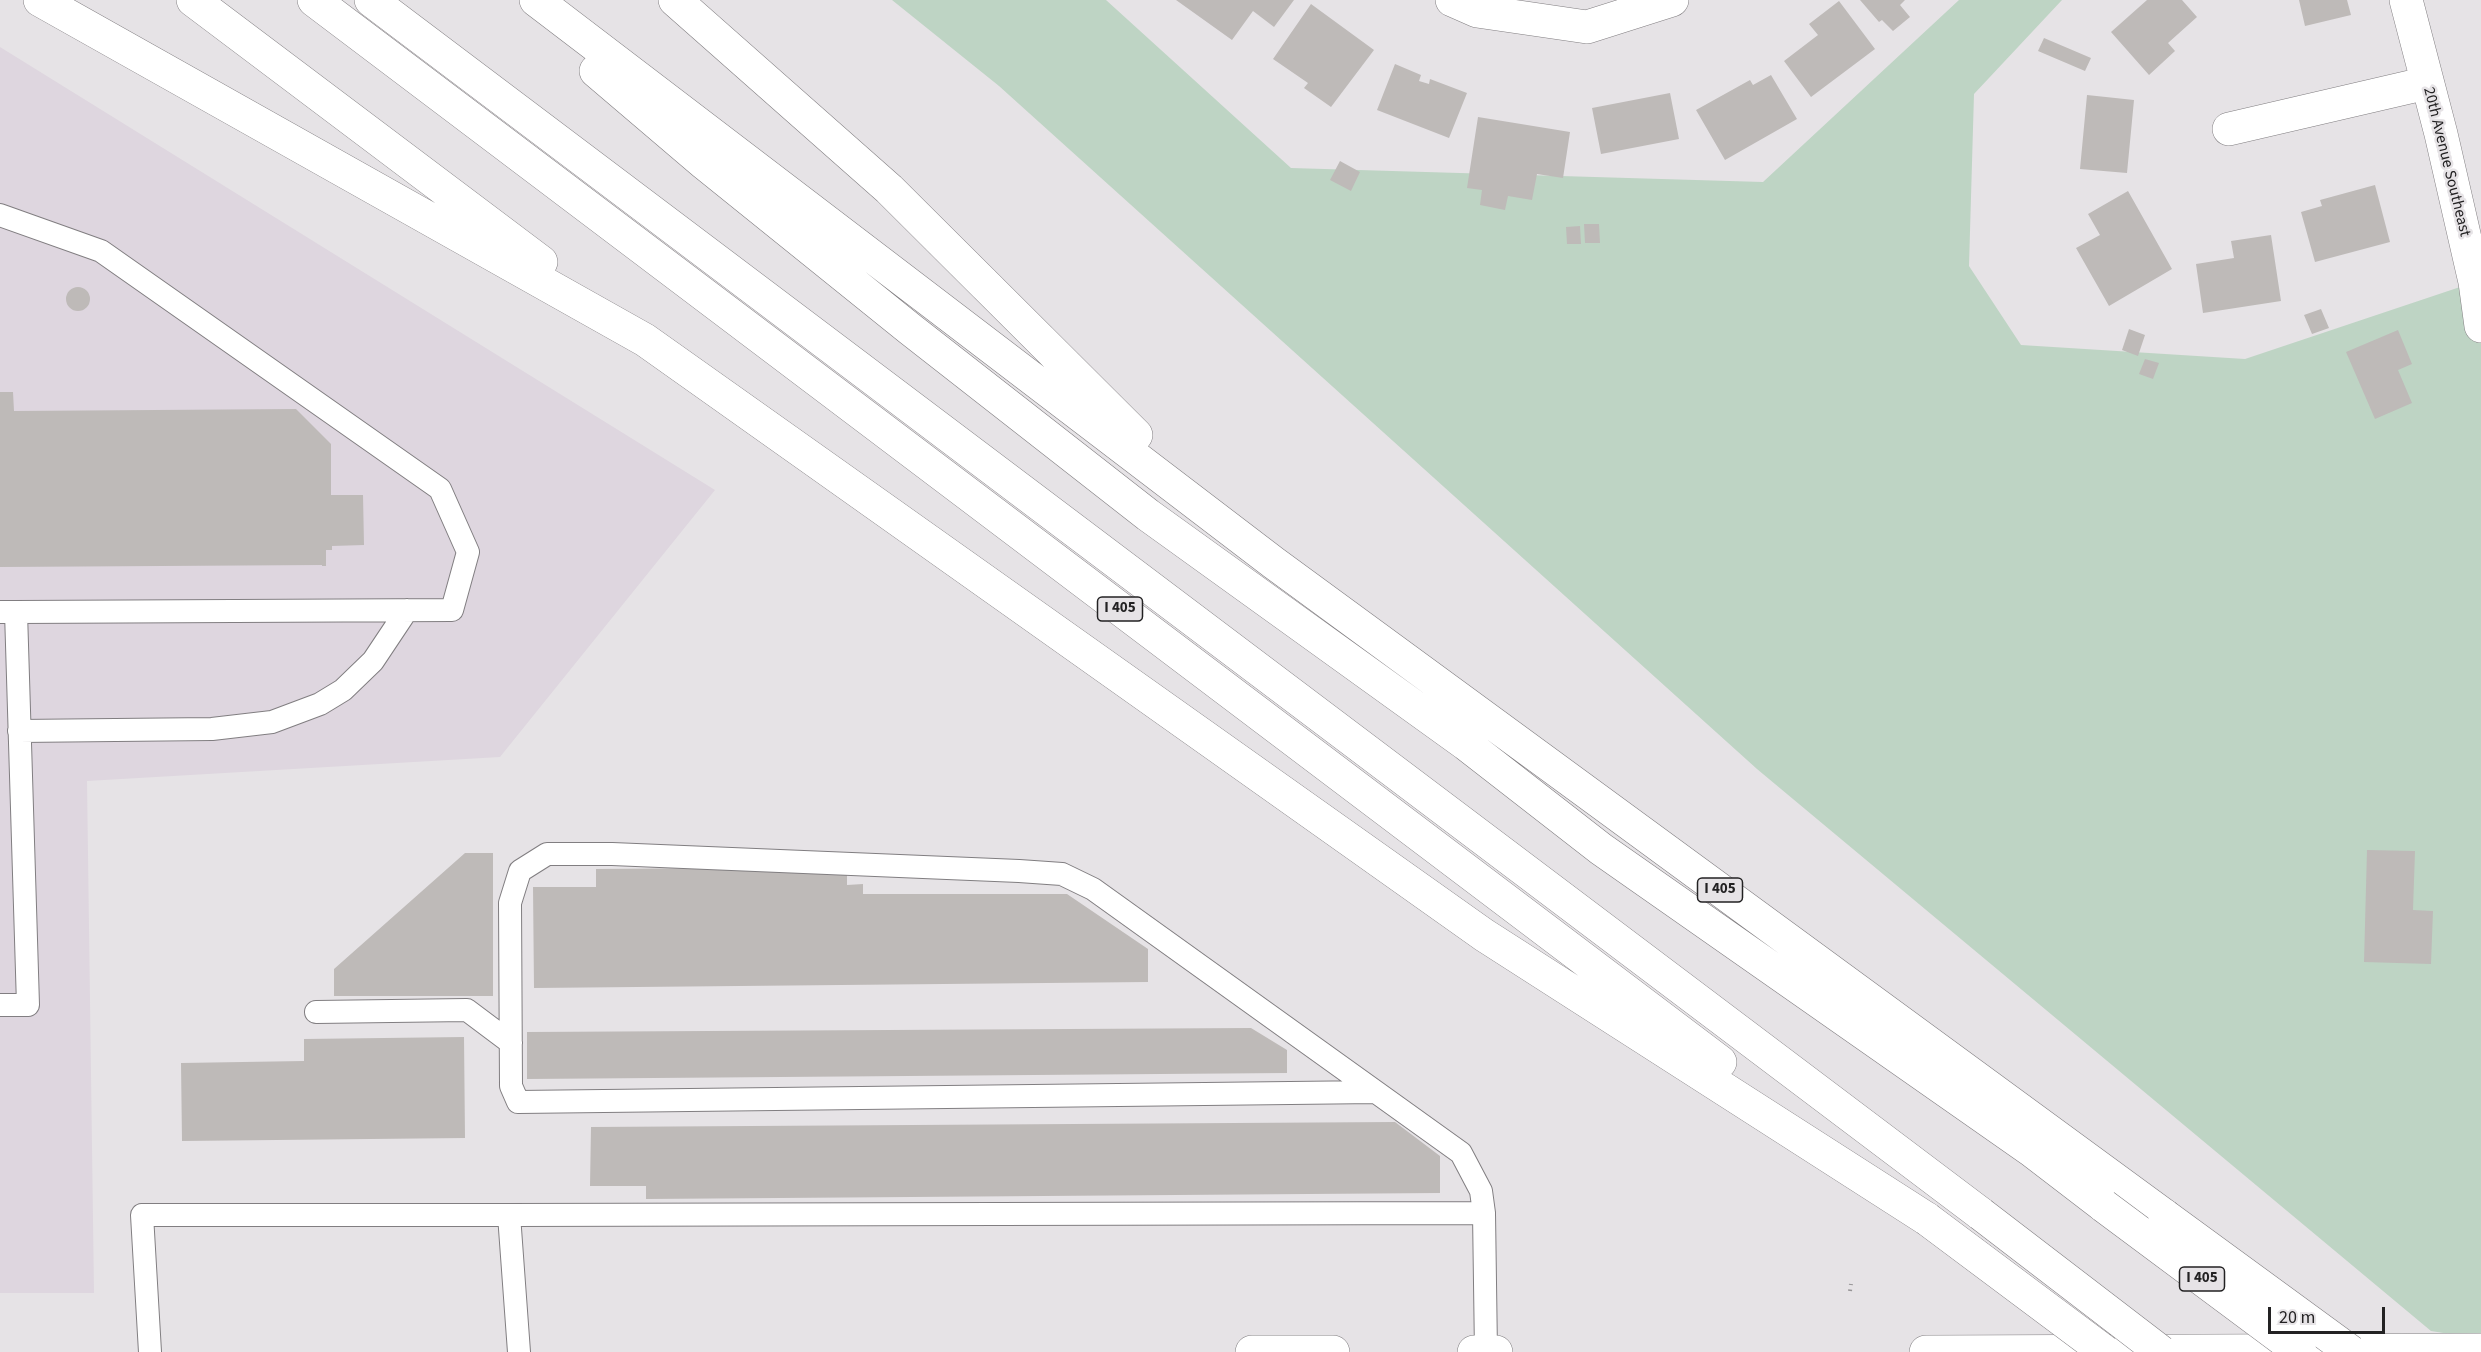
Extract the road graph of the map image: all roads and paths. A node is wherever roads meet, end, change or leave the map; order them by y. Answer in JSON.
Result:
{"nodes":[{"id":1,"x":40,"y":0,"type":"edge"},
{"id":2,"x":193,"y":0,"type":"edge"},
{"id":3,"x":314,"y":0,"type":"edge"},
{"id":4,"x":371,"y":0,"type":"edge"},
{"id":5,"x":512,"y":0,"type":"edge"},
{"id":6,"x":536,"y":0,"type":"edge"},
{"id":7,"x":675,"y":0,"type":"edge"},
{"id":8,"x":1452,"y":0,"type":"edge"},
{"id":9,"x":1671,"y":0,"type":"edge"},
{"id":10,"x":2406,"y":0,"type":"edge"},
{"id":11,"x":2427,"y":83,"type":"junction"},
{"id":12,"x":2229,"y":129,"type":"dead end"},
{"id":13,"x":0,"y":215,"type":"edge"},
{"id":14,"x":2481,"y":326,"type":"edge"},
{"id":15,"x":645,"y":340,"type":"junction"},
{"id":16,"x":1274,"y":563,"type":"junction"},
{"id":17,"x":407,"y":610,"type":"junction"},
{"id":18,"x":8,"y":612,"type":"edge"},
{"id":19,"x":19,"y":731,"type":"junction"},
{"id":20,"x":0,"y":1005,"type":"edge"},
{"id":21,"x":316,"y":1012,"type":"dead end"},
{"id":22,"x":511,"y":1043,"type":"junction"},
{"id":23,"x":1376,"y":1092,"type":"junction"},
{"id":24,"x":1484,"y":1214,"type":"junction"},
{"id":25,"x":509,"y":1215,"type":"junction"},
{"id":26,"x":1927,"y":1219,"type":"junction"},
{"id":27,"x":1851,"y":1284,"type":"dead end"},
{"id":28,"x":1850,"y":1291,"type":"dead end"},
{"id":29,"x":2481,"y":1350,"type":"edge"},
{"id":30,"x":150,"y":1352,"type":"edge"},
{"id":31,"x":519,"y":1352,"type":"edge"},
{"id":32,"x":1252,"y":1352,"type":"edge"},
{"id":33,"x":1333,"y":1352,"type":"edge"},
{"id":34,"x":1474,"y":1352,"type":"edge"},
{"id":35,"x":1486,"y":1352,"type":"edge"},
{"id":36,"x":1496,"y":1352,"type":"edge"},
{"id":37,"x":1926,"y":1352,"type":"edge"},
{"id":38,"x":2105,"y":1352,"type":"edge"},
{"id":39,"x":2162,"y":1352,"type":"edge"},
{"id":40,"x":2300,"y":1352,"type":"edge"},
{"id":41,"x":2350,"y":1352,"type":"edge"}],
"edges":[{"from":1,"to":15,"type":"main road"},
{"from":2,"to":15,"type":"main road"},
{"from":3,"to":26,"type":"main road","number":"I 405"},
{"from":4,"to":39,"type":"main road","number":"I 405","bridge":true},
{"from":5,"to":40,"type":"main road","number":"I 405","bridge":true},
{"from":6,"to":16,"type":"main road","number":"I 405"},
{"from":7,"to":16,"type":"main road"},
{"from":8,"to":9,"type":"main road"},
{"from":10,"to":11,"type":"main road","name":"20th Avenue Southeast"},
{"from":11,"to":12,"type":"main road"},
{"from":11,"to":14,"type":"main road","name":"20th Avenue Southeast"},
{"from":13,"to":17,"type":"lane"},
{"from":15,"to":26,"type":"main road"},
{"from":16,"to":41,"type":"main road","number":"I 405","bridge":true},
{"from":17,"to":18,"type":"lane"},
{"from":17,"to":19,"type":"lane"},
{"from":18,"to":19,"type":"lane"},
{"from":19,"to":20,"type":"lane"},
{"from":21,"to":22,"type":"lane"},
{"from":22,"to":23,"type":"lane"},
{"from":22,"to":23,"type":"lane"},
{"from":23,"to":24,"type":"lane"},
{"from":24,"to":25,"type":"lane"},
{"from":24,"to":35,"type":"lane"},
{"from":25,"to":30,"type":"lane"},
{"from":25,"to":31,"type":"lane"},
{"from":26,"to":38,"type":"main road","number":"I 405","bridge":true},
{"from":27,"to":28,"type":"path"},
{"from":29,"to":37,"type":"main road"},
{"from":32,"to":33,"type":"main road"},
{"from":34,"to":35,"type":"main road"},
{"from":35,"to":36,"type":"main road"}]}
